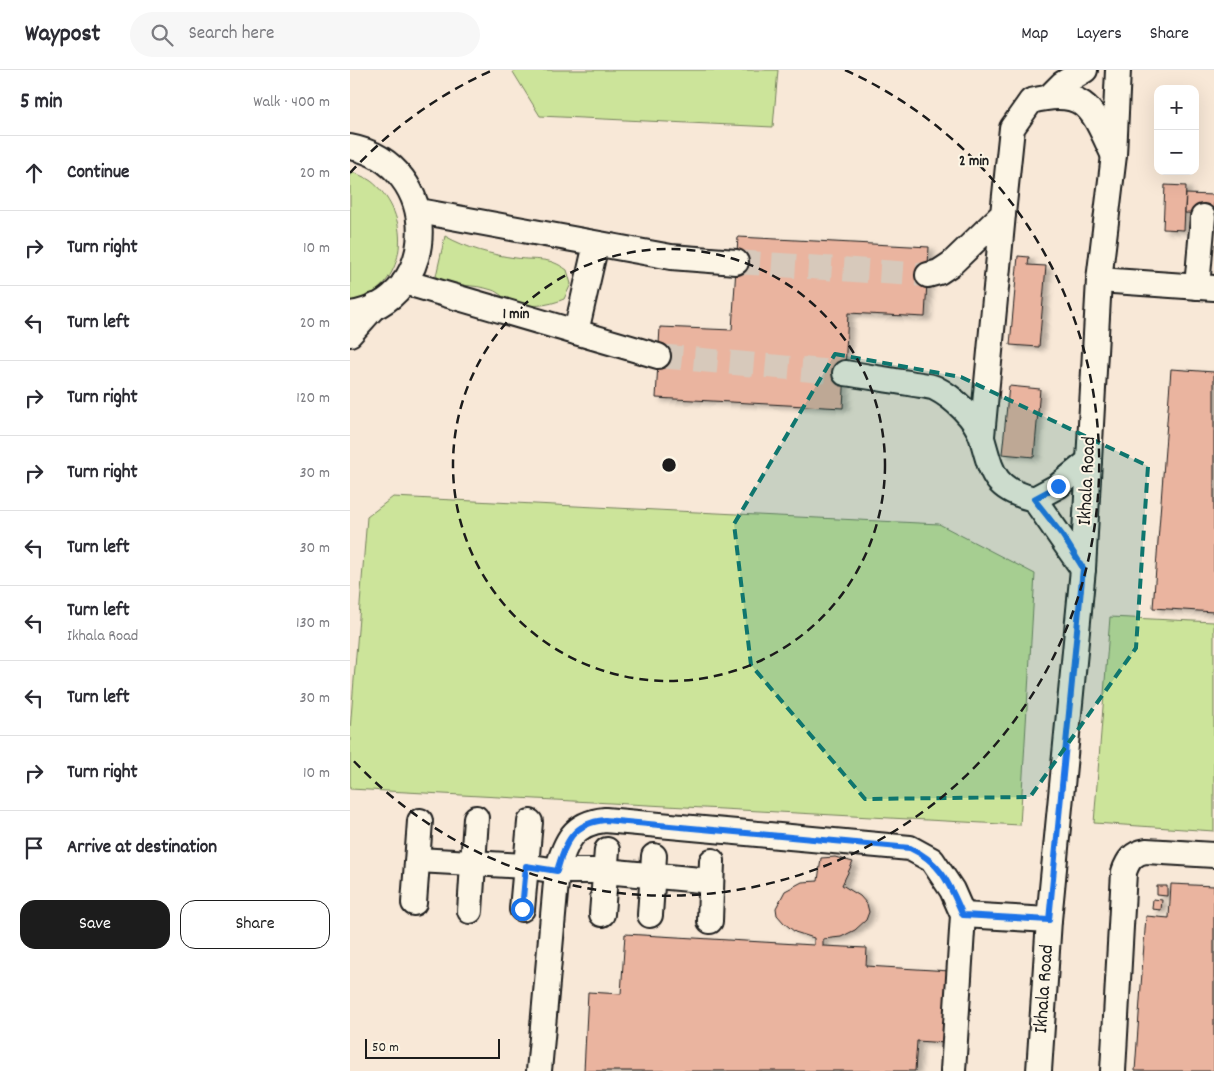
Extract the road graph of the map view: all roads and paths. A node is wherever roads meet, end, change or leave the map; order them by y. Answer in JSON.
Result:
{"nodes":[{"id":1,"x":1085,"y":70,"type":"edge"},
{"id":2,"x":1118,"y":70,"type":"edge"},
{"id":3,"x":1049,"y":96,"type":"junction"},
{"id":4,"x":350,"y":147,"type":"edge"},
{"id":5,"x":1114,"y":155,"type":"junction"},
{"id":6,"x":419,"y":212,"type":"junction"},
{"id":7,"x":1002,"y":214,"type":"junction"},
{"id":8,"x":1204,"y":217,"type":"dead end"},
{"id":9,"x":596,"y":244,"type":"junction"},
{"id":10,"x":736,"y":262,"type":"tunnel mouth"},
{"id":11,"x":928,"y":275,"type":"tunnel mouth"},
{"id":12,"x":1099,"y":280,"type":"junction"},
{"id":13,"x":404,"y":282,"type":"junction"},
{"id":14,"x":1206,"y":287,"type":"edge"},
{"id":15,"x":375,"y":306,"type":"junction"},
{"id":16,"x":350,"y":314,"type":"edge"},
{"id":17,"x":576,"y":332,"type":"junction"},
{"id":18,"x":350,"y":334,"type":"edge"},
{"id":19,"x":658,"y":356,"type":"tunnel mouth"},
{"id":20,"x":845,"y":373,"type":"tunnel mouth"},
{"id":21,"x":982,"y":436,"type":"junction"},
{"id":22,"x":1089,"y":461,"type":"junction"},
{"id":23,"x":1034,"y":499,"type":"junction"},
{"id":24,"x":1083,"y":568,"type":"junction"},
{"id":25,"x":476,"y":818,"type":"dead end"},
{"id":26,"x":420,"y":821,"type":"dead end"},
{"id":27,"x":530,"y":822,"type":"dead end"},
{"id":28,"x":1214,"y":855,"type":"edge"},
{"id":29,"x":418,"y":860,"type":"junction"},
{"id":30,"x":606,"y":860,"type":"junction"},
{"id":31,"x":473,"y":863,"type":"junction"},
{"id":32,"x":653,"y":865,"type":"junction"},
{"id":33,"x":526,"y":866,"type":"junction"},
{"id":34,"x":557,"y":871,"type":"junction"},
{"id":35,"x":414,"y":904,"type":"dead end"},
{"id":36,"x":522,"y":909,"type":"dead end"},
{"id":37,"x":470,"y":911,"type":"dead end"},
{"id":38,"x":602,"y":914,"type":"dead end"},
{"id":39,"x":650,"y":915,"type":"dead end"},
{"id":40,"x":963,"y":915,"type":"junction"},
{"id":41,"x":1049,"y":920,"type":"junction"},
{"id":42,"x":710,"y":921,"type":"dead end"},
{"id":43,"x":539,"y":1071,"type":"edge"},
{"id":44,"x":953,"y":1071,"type":"edge"},
{"id":45,"x":1039,"y":1071,"type":"edge"},
{"id":46,"x":1113,"y":1071,"type":"edge"}],
"edges":[{"from":1,"to":3,"type":"street"},
{"from":2,"to":5,"type":"street","name":"Ikhala Road"},
{"from":3,"to":5,"type":"street"},
{"from":3,"to":7,"type":"street"},
{"from":4,"to":6,"type":"street"},
{"from":5,"to":12,"type":"street","name":"Ikhala Road"},
{"from":6,"to":9,"type":"street"},
{"from":6,"to":13,"type":"street"},
{"from":7,"to":11,"type":"street"},
{"from":7,"to":21,"type":"street"},
{"from":8,"to":14,"type":"street"},
{"from":9,"to":10,"type":"street"},
{"from":9,"to":17,"type":"street"},
{"from":12,"to":14,"type":"street"},
{"from":12,"to":22,"type":"street","name":"Ikhala Road"},
{"from":13,"to":15,"type":"street"},
{"from":13,"to":17,"type":"street"},
{"from":15,"to":16,"type":"street"},
{"from":15,"to":18,"type":"street"},
{"from":17,"to":19,"type":"street"},
{"from":20,"to":21,"type":"street"},
{"from":21,"to":23,"type":"street"},
{"from":22,"to":23,"type":"street"},
{"from":22,"to":24,"type":"street","name":"Ikhala Road"},
{"from":23,"to":24,"type":"street"},
{"from":24,"to":41,"type":"street","name":"Ikhala Road"},
{"from":25,"to":31,"type":"street"},
{"from":26,"to":29,"type":"street"},
{"from":27,"to":33,"type":"street"},
{"from":28,"to":46,"type":"street"},
{"from":29,"to":31,"type":"street"},
{"from":29,"to":35,"type":"street"},
{"from":30,"to":32,"type":"street"},
{"from":30,"to":34,"type":"street"},
{"from":30,"to":38,"type":"street"},
{"from":31,"to":33,"type":"street"},
{"from":31,"to":37,"type":"street"},
{"from":32,"to":39,"type":"street"},
{"from":32,"to":42,"type":"street"},
{"from":33,"to":34,"type":"street"},
{"from":33,"to":36,"type":"street"},
{"from":34,"to":40,"type":"street"},
{"from":34,"to":43,"type":"street"},
{"from":40,"to":41,"type":"street"},
{"from":40,"to":44,"type":"street"},
{"from":41,"to":45,"type":"street","name":"Ikhala Road"}]}
